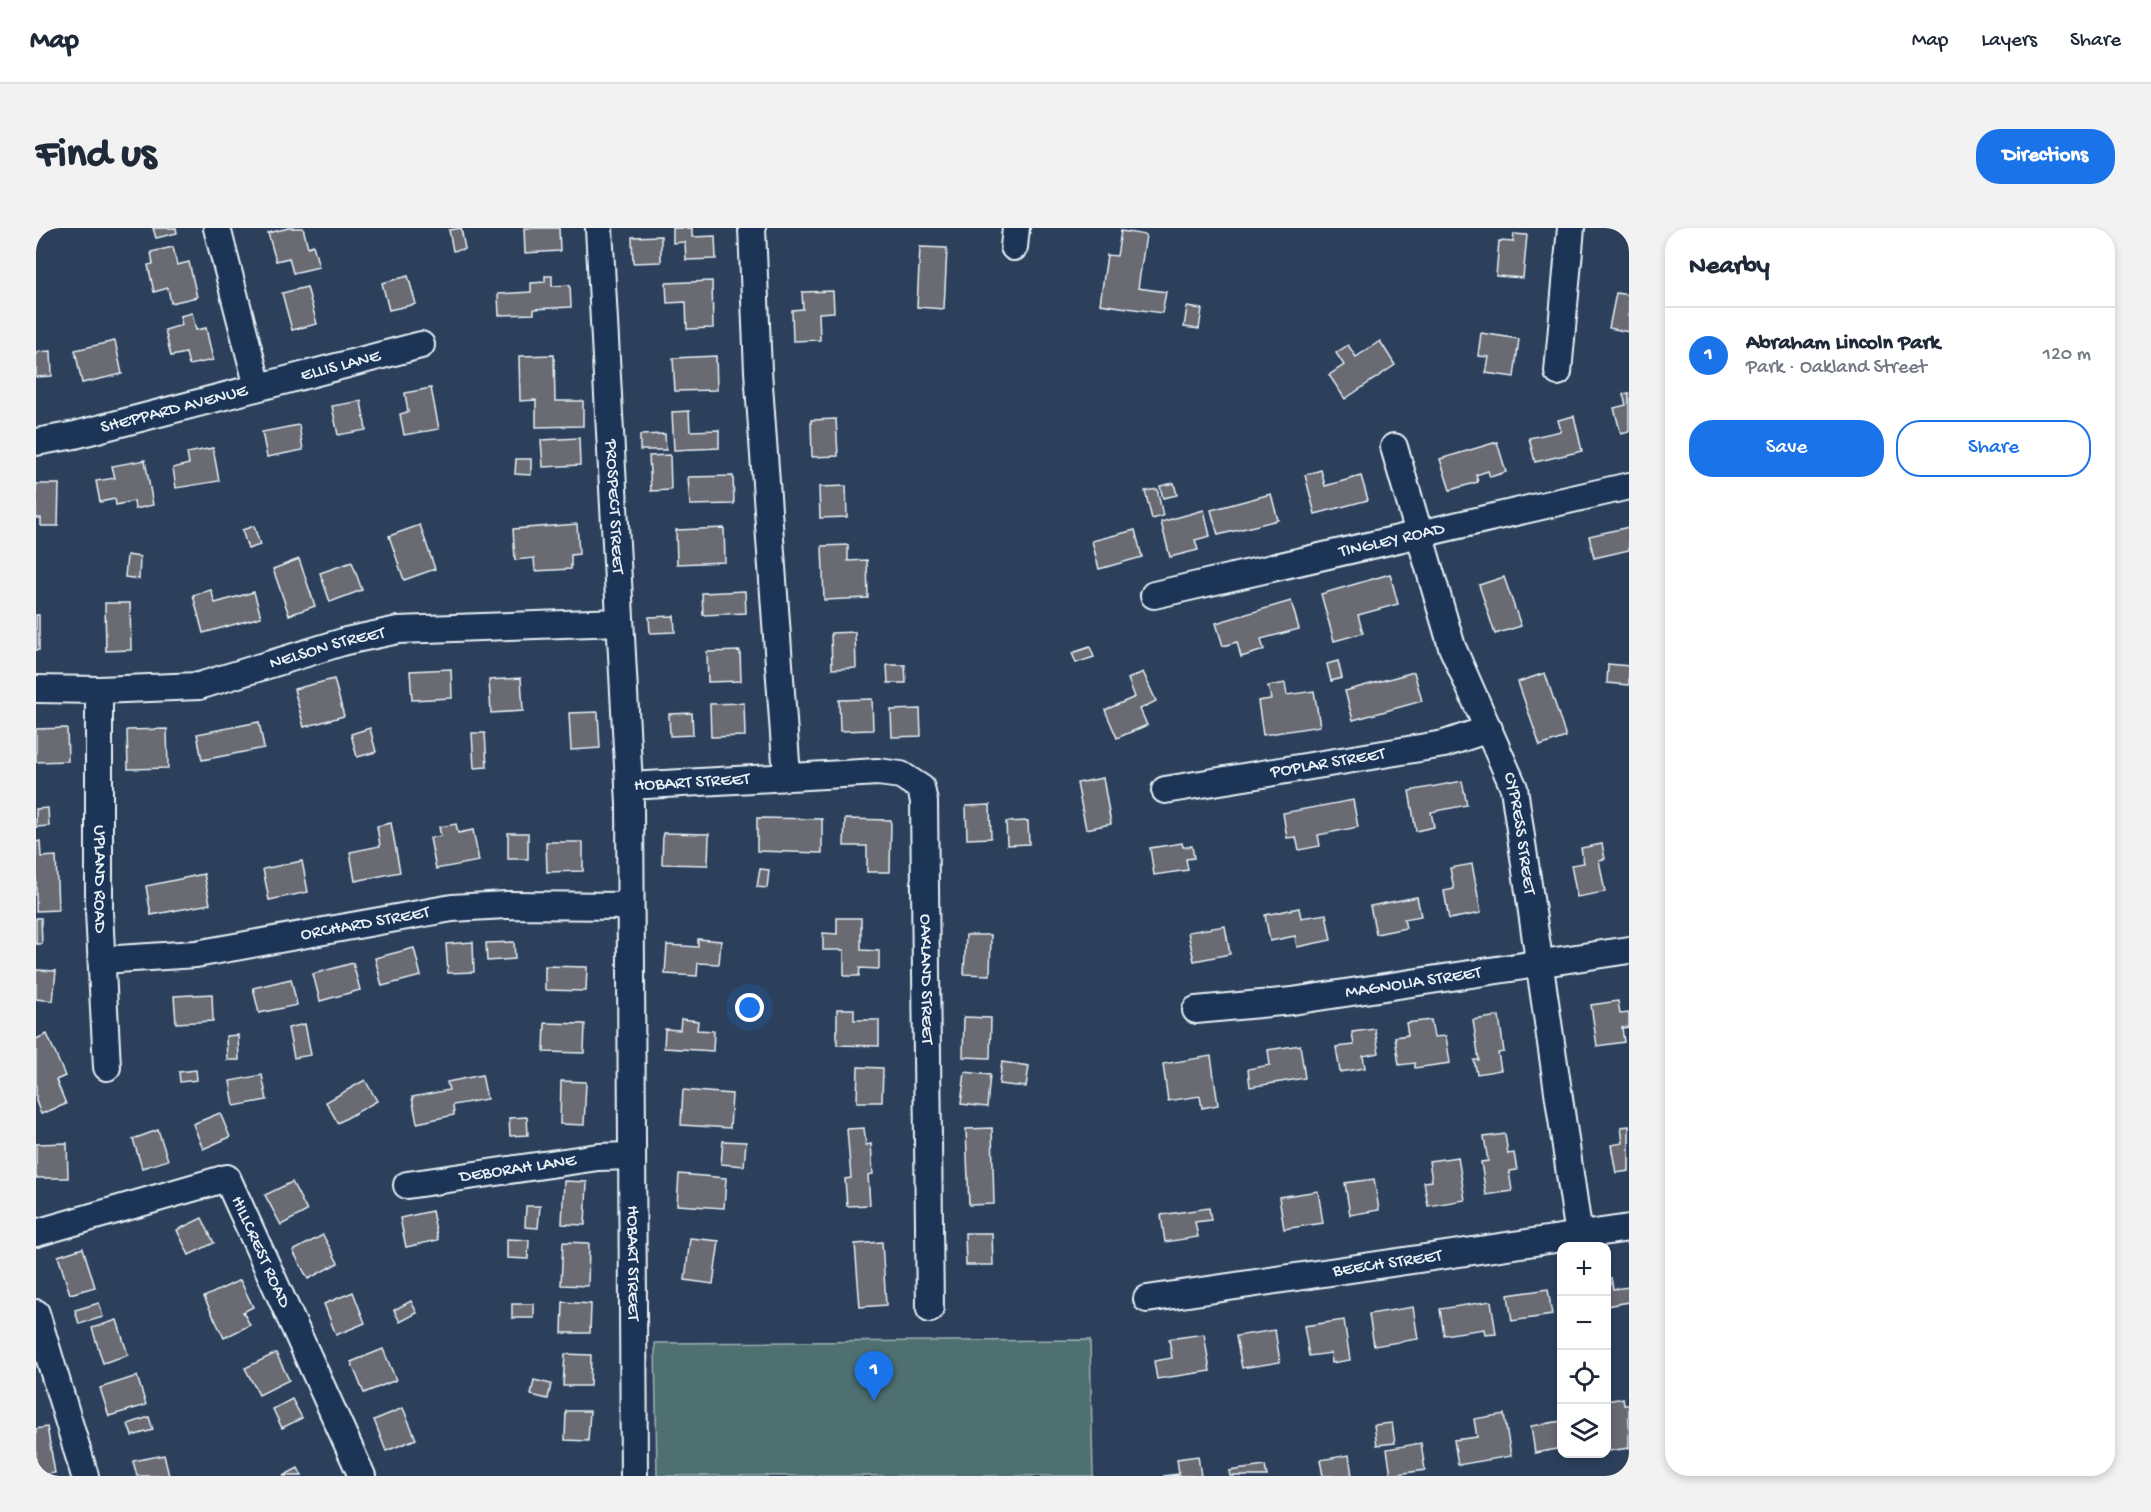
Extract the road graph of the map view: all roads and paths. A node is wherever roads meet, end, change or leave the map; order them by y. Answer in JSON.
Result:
{"nodes":[{"id":1,"x":217,"y":228,"type":"edge"},
{"id":2,"x":599,"y":228,"type":"edge"},
{"id":3,"x":752,"y":228,"type":"edge"},
{"id":4,"x":1571,"y":228,"type":"edge"},
{"id":5,"x":421,"y":345,"type":"dead end"},
{"id":6,"x":1558,"y":372,"type":"dead end"},
{"id":7,"x":258,"y":387,"type":"junction"},
{"id":8,"x":36,"y":442,"type":"edge"},
{"id":9,"x":1394,"y":447,"type":"dead end"},
{"id":10,"x":1629,"y":486,"type":"edge"},
{"id":11,"x":1418,"y":533,"type":"junction"},
{"id":12,"x":1154,"y":595,"type":"dead end"},
{"id":13,"x":620,"y":622,"type":"junction"},
{"id":14,"x":36,"y":689,"type":"edge"},
{"id":15,"x":99,"y":690,"type":"junction"},
{"id":16,"x":1489,"y":729,"type":"junction"},
{"id":17,"x":788,"y":776,"type":"junction"},
{"id":18,"x":629,"y":786,"type":"junction"},
{"id":19,"x":1165,"y":790,"type":"dead end"},
{"id":20,"x":629,"y":906,"type":"junction"},
{"id":21,"x":1629,"y":950,"type":"edge"},
{"id":22,"x":102,"y":960,"type":"junction"},
{"id":23,"x":1541,"y":962,"type":"junction"},
{"id":24,"x":1196,"y":1010,"type":"dead end"},
{"id":25,"x":107,"y":1067,"type":"dead end"},
{"id":26,"x":631,"y":1156,"type":"junction"},
{"id":27,"x":407,"y":1185,"type":"dead end"},
{"id":28,"x":1629,"y":1228,"type":"edge"},
{"id":29,"x":36,"y":1233,"type":"edge"},
{"id":30,"x":1579,"y":1236,"type":"junction"},
{"id":31,"x":1147,"y":1299,"type":"dead end"},
{"id":32,"x":930,"y":1309,"type":"dead end"},
{"id":33,"x":36,"y":1313,"type":"edge"},
{"id":34,"x":85,"y":1476,"type":"edge"},
{"id":35,"x":362,"y":1476,"type":"edge"},
{"id":36,"x":634,"y":1476,"type":"edge"}],
"edges":[{"from":1,"to":7,"type":"street","name":"SHEPPARD AVENUE"},
{"from":2,"to":13,"type":"street","name":"PROSPECT STREET"},
{"from":3,"to":17,"type":"street"},
{"from":4,"to":6,"type":"street"},
{"from":5,"to":7,"type":"street","name":"ELLIS LANE"},
{"from":7,"to":8,"type":"street","name":"SHEPPARD AVENUE"},
{"from":9,"to":11,"type":"street","name":"CYPRESS STREET"},
{"from":10,"to":11,"type":"street","name":"TINGLEY ROAD"},
{"from":11,"to":12,"type":"street","name":"TINGLEY ROAD"},
{"from":11,"to":16,"type":"street","name":"CYPRESS STREET"},
{"from":13,"to":15,"type":"street","name":"NELSON STREET"},
{"from":13,"to":18,"type":"street","name":"PROSPECT STREET"},
{"from":14,"to":15,"type":"street","name":"NELSON STREET"},
{"from":15,"to":22,"type":"street","name":"UPLAND ROAD"},
{"from":16,"to":19,"type":"street","name":"POPLAR STREET"},
{"from":16,"to":23,"type":"street","name":"CYPRESS STREET"},
{"from":17,"to":18,"type":"street","name":"HOBART STREET"},
{"from":17,"to":32,"type":"street","name":"OAKLAND STREET"},
{"from":18,"to":20,"type":"street","name":"HOBART STREET"},
{"from":20,"to":22,"type":"street","name":"ORCHARD STREET"},
{"from":20,"to":26,"type":"street","name":"HOBART STREET"},
{"from":21,"to":23,"type":"street","name":"MAGNOLIA STREET"},
{"from":22,"to":25,"type":"street","name":"UPLAND ROAD"},
{"from":23,"to":24,"type":"street","name":"MAGNOLIA STREET"},
{"from":23,"to":30,"type":"street","name":"CYPRESS STREET"},
{"from":26,"to":27,"type":"street","name":"DEBORAH LANE"},
{"from":26,"to":36,"type":"street","name":"HOBART STREET"},
{"from":28,"to":30,"type":"street","name":"BEECH STREET"},
{"from":29,"to":35,"type":"street","name":"HILLCREST ROAD"},
{"from":30,"to":31,"type":"street","name":"BEECH STREET"},
{"from":33,"to":34,"type":"street"}]}
